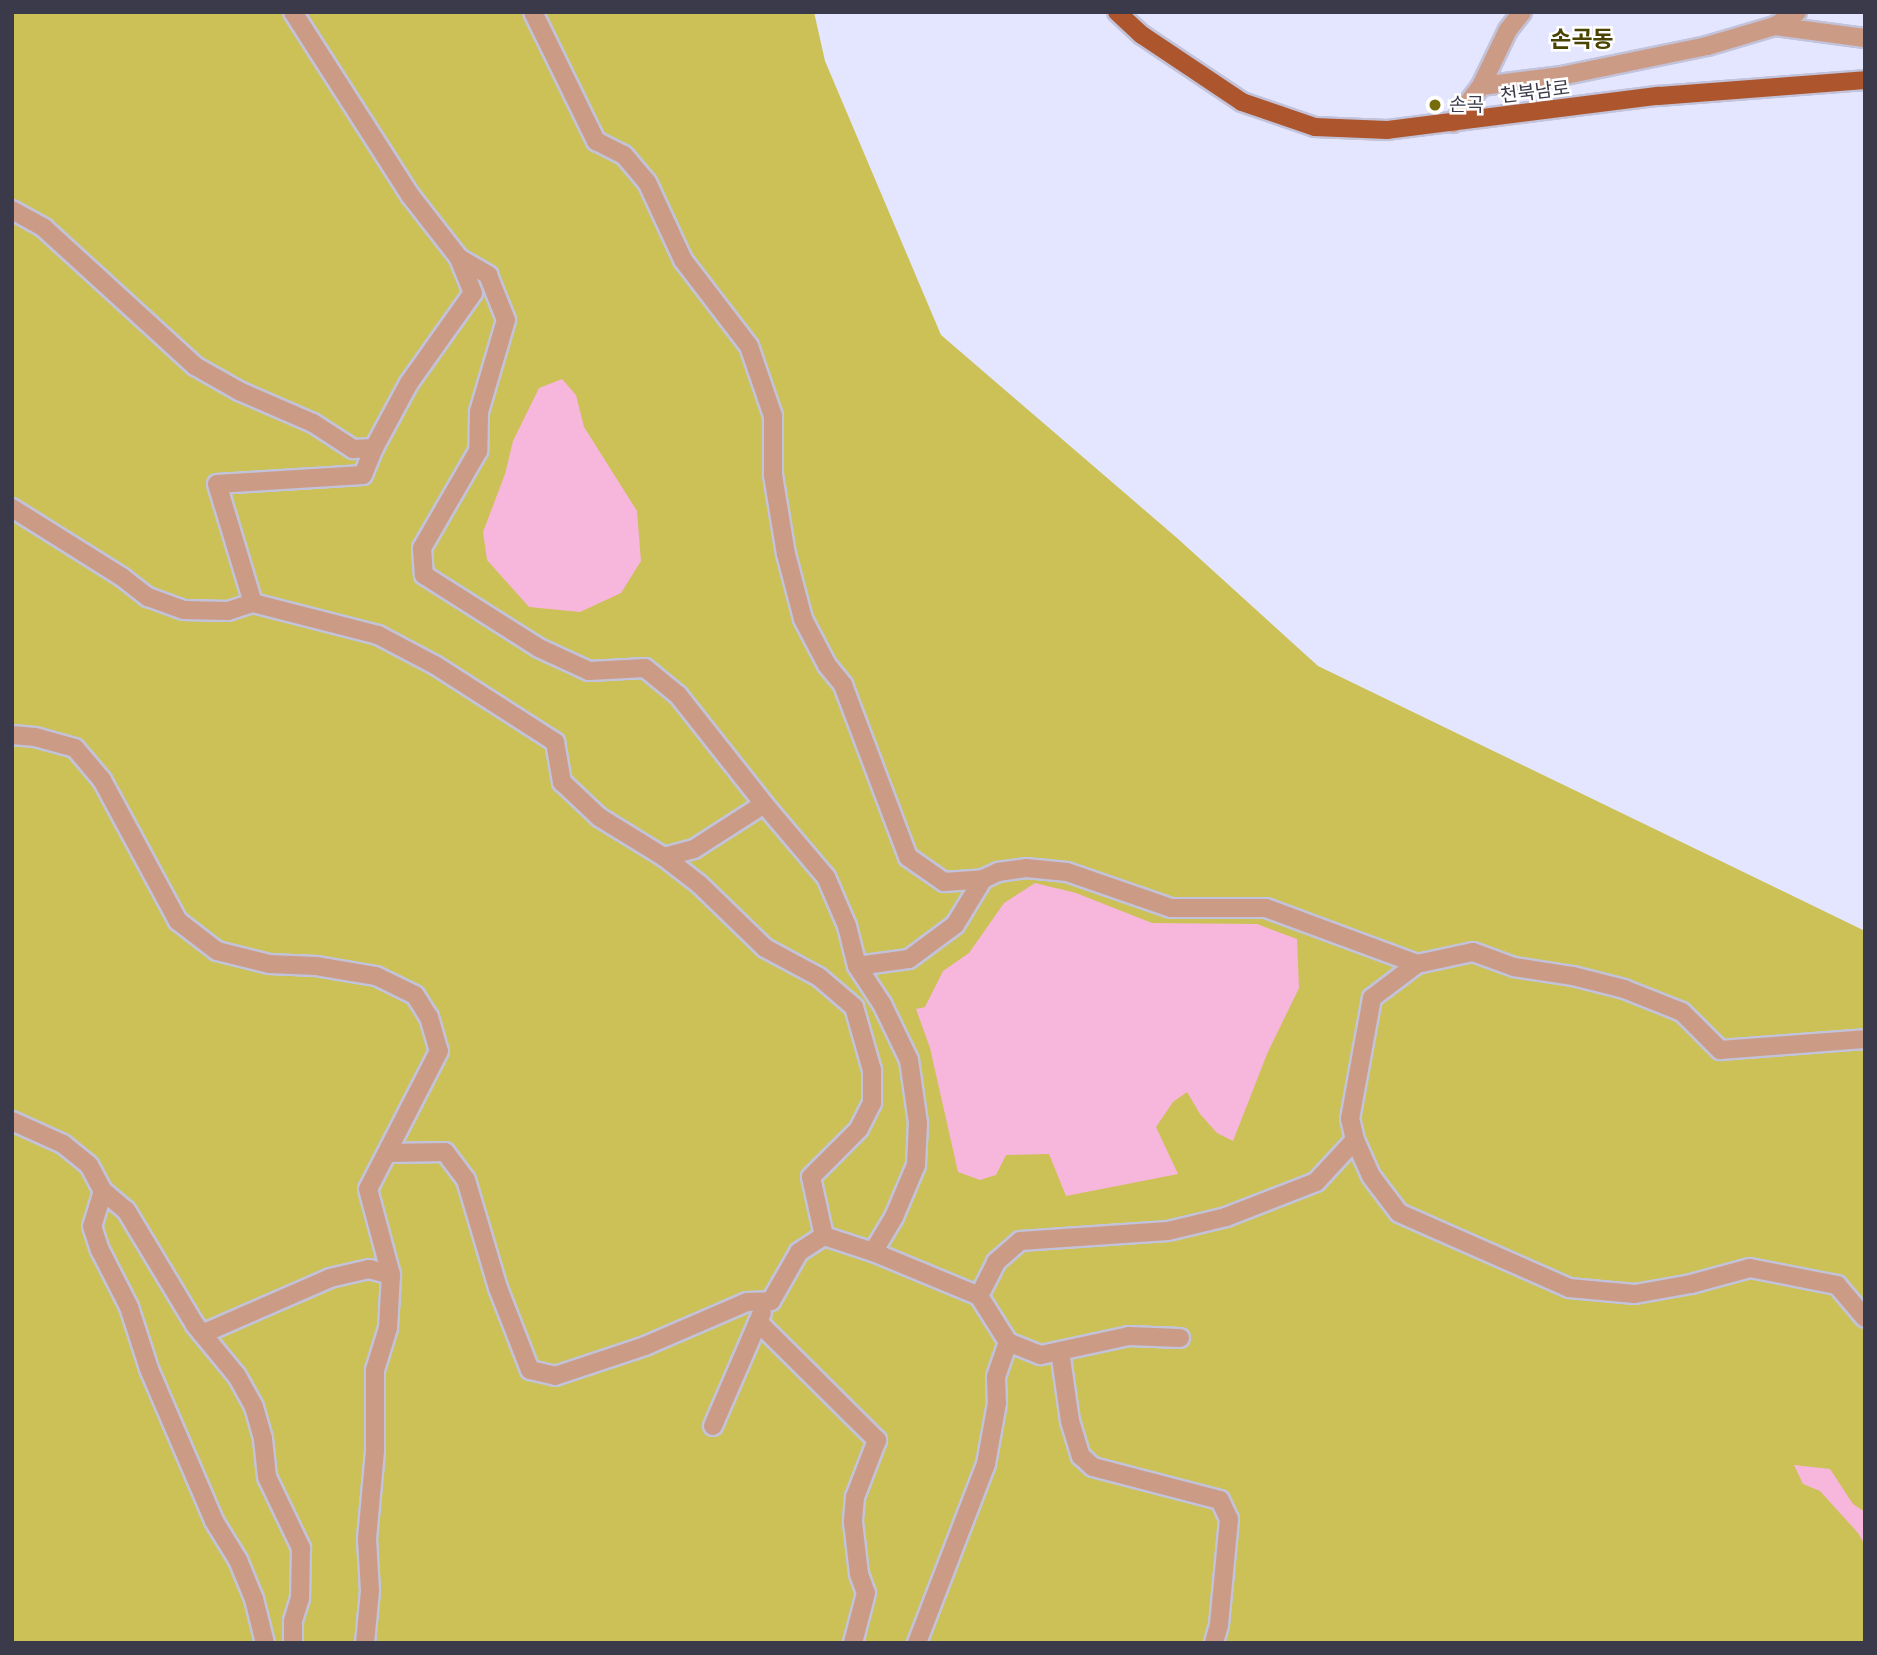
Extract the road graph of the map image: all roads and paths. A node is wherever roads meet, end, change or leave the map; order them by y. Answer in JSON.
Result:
{"nodes":[{"id":1,"x":293,"y":12,"type":"edge"},
{"id":2,"x":533,"y":12,"type":"edge"},
{"id":3,"x":1117,"y":12,"type":"edge"},
{"id":4,"x":1522,"y":12,"type":"edge"},
{"id":5,"x":1797,"y":12,"type":"edge"},
{"id":6,"x":1775,"y":26,"type":"junction"},
{"id":7,"x":1865,"y":38,"type":"edge"},
{"id":8,"x":1865,"y":80,"type":"edge"},
{"id":9,"x":1480,"y":86,"type":"junction"},
{"id":10,"x":1453,"y":122,"type":"junction"},
{"id":11,"x":12,"y":210,"type":"edge"},
{"id":12,"x":459,"y":258,"type":"junction"},
{"id":13,"x":374,"y":448,"type":"junction"},
{"id":14,"x":12,"y":508,"type":"edge"},
{"id":15,"x":253,"y":603,"type":"junction"},
{"id":16,"x":12,"y":736,"type":"edge"},
{"id":17,"x":764,"y":804,"type":"junction"},
{"id":18,"x":664,"y":858,"type":"junction"},
{"id":19,"x":983,"y":879,"type":"junction"},
{"id":20,"x":1418,"y":964,"type":"junction"},
{"id":21,"x":857,"y":965,"type":"junction"},
{"id":22,"x":1865,"y":1039,"type":"edge"},
{"id":23,"x":12,"y":1121,"type":"edge"},
{"id":24,"x":1355,"y":1140,"type":"junction"},
{"id":25,"x":388,"y":1153,"type":"junction"},
{"id":26,"x":103,"y":1191,"type":"junction"},
{"id":27,"x":824,"y":1236,"type":"junction"},
{"id":28,"x":873,"y":1252,"type":"junction"},
{"id":29,"x":391,"y":1275,"type":"junction"},
{"id":30,"x":979,"y":1296,"type":"junction"},
{"id":31,"x":771,"y":1301,"type":"junction"},
{"id":32,"x":1865,"y":1318,"type":"edge"},
{"id":33,"x":758,"y":1322,"type":"junction"},
{"id":34,"x":202,"y":1334,"type":"junction"},
{"id":35,"x":1180,"y":1338,"type":"dead end"},
{"id":36,"x":1008,"y":1342,"type":"junction"},
{"id":37,"x":1060,"y":1351,"type":"junction"},
{"id":38,"x":713,"y":1426,"type":"dead end"},
{"id":39,"x":265,"y":1643,"type":"edge"},
{"id":40,"x":293,"y":1643,"type":"edge"},
{"id":41,"x":365,"y":1643,"type":"edge"},
{"id":42,"x":853,"y":1643,"type":"edge"},
{"id":43,"x":917,"y":1643,"type":"edge"},
{"id":44,"x":1214,"y":1643,"type":"edge"}],
"edges":[{"from":1,"to":12,"type":"street"},
{"from":2,"to":19,"type":"street"},
{"from":3,"to":10,"type":"main road","name":"천북남로"},
{"from":4,"to":9,"type":"street"},
{"from":5,"to":6,"type":"street"},
{"from":6,"to":7,"type":"street"},
{"from":6,"to":9,"type":"street"},
{"from":8,"to":10,"type":"main road","name":"천북남로"},
{"from":9,"to":10,"type":"street"},
{"from":11,"to":13,"type":"street"},
{"from":12,"to":13,"type":"street"},
{"from":12,"to":17,"type":"street"},
{"from":13,"to":15,"type":"street"},
{"from":14,"to":15,"type":"street"},
{"from":15,"to":18,"type":"street"},
{"from":16,"to":25,"type":"street"},
{"from":17,"to":18,"type":"street"},
{"from":17,"to":21,"type":"street"},
{"from":18,"to":27,"type":"street"},
{"from":19,"to":20,"type":"street"},
{"from":19,"to":21,"type":"street"},
{"from":20,"to":22,"type":"street"},
{"from":20,"to":24,"type":"street"},
{"from":21,"to":28,"type":"street"},
{"from":23,"to":26,"type":"street"},
{"from":24,"to":30,"type":"street"},
{"from":24,"to":32,"type":"street"},
{"from":25,"to":29,"type":"street"},
{"from":25,"to":31,"type":"street"},
{"from":26,"to":34,"type":"street"},
{"from":26,"to":39,"type":"street"},
{"from":27,"to":28,"type":"street"},
{"from":27,"to":31,"type":"street"},
{"from":28,"to":30,"type":"street"},
{"from":29,"to":34,"type":"street"},
{"from":29,"to":41,"type":"street"},
{"from":30,"to":36,"type":"street"},
{"from":31,"to":33,"type":"street"},
{"from":33,"to":38,"type":"street"},
{"from":33,"to":42,"type":"street"},
{"from":34,"to":40,"type":"street"},
{"from":35,"to":37,"type":"street"},
{"from":36,"to":37,"type":"street"},
{"from":36,"to":43,"type":"street"},
{"from":37,"to":44,"type":"street"}]}
